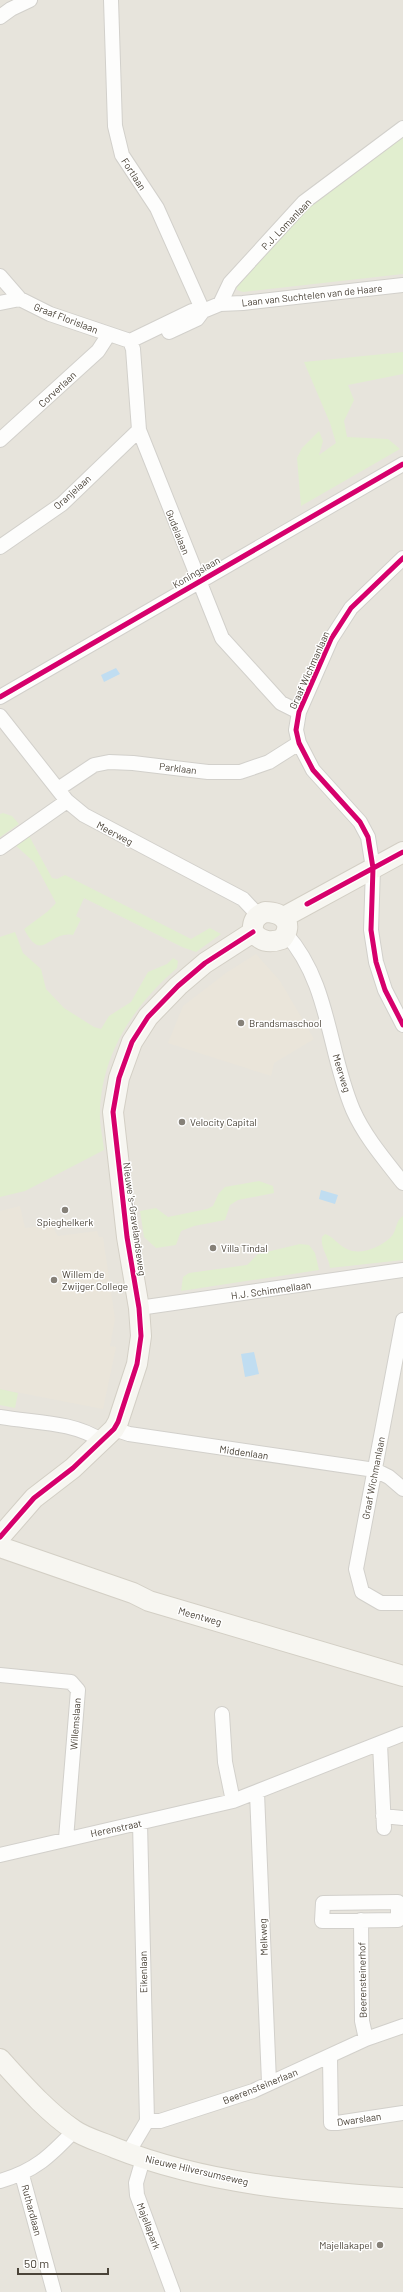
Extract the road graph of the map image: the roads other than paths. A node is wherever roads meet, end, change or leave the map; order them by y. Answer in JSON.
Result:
{"nodes":[{"id":1,"x":30,"y":0,"type":"edge"},
{"id":2,"x":110,"y":0,"type":"edge"},
{"id":3,"x":6,"y":8,"type":"edge"},
{"id":4,"x":403,"y":128,"type":"edge"},
{"id":5,"x":0,"y":276,"type":"edge"},
{"id":6,"x":403,"y":285,"type":"edge"},
{"id":7,"x":20,"y":299,"type":"junction"},
{"id":8,"x":0,"y":303,"type":"edge"},
{"id":9,"x":220,"y":304,"type":"junction"},
{"id":10,"x":203,"y":311,"type":"junction"},
{"id":11,"x":109,"y":334,"type":"junction"},
{"id":12,"x":131,"y":345,"type":"junction"},
{"id":13,"x":139,"y":430,"type":"junction"},
{"id":14,"x":0,"y":440,"type":"edge"},
{"id":15,"x":403,"y":464,"type":"edge"},
{"id":16,"x":0,"y":547,"type":"edge"},
{"id":17,"x":403,"y":558,"type":"edge"},
{"id":18,"x":198,"y":581,"type":"junction"},
{"id":19,"x":0,"y":697,"type":"edge"},
{"id":20,"x":299,"y":712,"type":"junction"},
{"id":21,"x":0,"y":716,"type":"edge"},
{"id":22,"x":299,"y":743,"type":"junction"},
{"id":23,"x":58,"y":789,"type":"junction"},
{"id":24,"x":67,"y":801,"type":"junction"},
{"id":25,"x":0,"y":848,"type":"edge"},
{"id":26,"x":403,"y":852,"type":"edge"},
{"id":27,"x":373,"y":868,"type":"junction"},
{"id":28,"x":256,"y":924,"type":"junction"},
{"id":29,"x":285,"y":926,"type":"junction"},
{"id":30,"x":403,"y":1024,"type":"edge"},
{"id":31,"x":403,"y":1183,"type":"edge"},
{"id":32,"x":403,"y":1270,"type":"edge"},
{"id":33,"x":139,"y":1308,"type":"junction"},
{"id":34,"x":403,"y":1320,"type":"edge"},
{"id":35,"x":0,"y":1417,"type":"edge"},
{"id":36,"x":108,"y":1435,"type":"junction"},
{"id":37,"x":375,"y":1470,"type":"junction"},
{"id":38,"x":403,"y":1489,"type":"edge"},
{"id":39,"x":0,"y":1537,"type":"edge"},
{"id":40,"x":0,"y":1547,"type":"edge"},
{"id":41,"x":403,"y":1603,"type":"edge"},
{"id":42,"x":0,"y":1675,"type":"edge"},
{"id":43,"x":403,"y":1676,"type":"edge"},
{"id":44,"x":222,"y":1714,"type":"dead end"},
{"id":45,"x":403,"y":1734,"type":"edge"},
{"id":46,"x":380,"y":1744,"type":"junction"},
{"id":47,"x":257,"y":1792,"type":"junction"},
{"id":48,"x":233,"y":1800,"type":"junction"},
{"id":49,"x":403,"y":1818,"type":"edge"},
{"id":50,"x":140,"y":1823,"type":"junction"},
{"id":51,"x":66,"y":1839,"type":"junction"},
{"id":52,"x":0,"y":1856,"type":"edge"},
{"id":53,"x":361,"y":1920,"type":"junction"},
{"id":54,"x":403,"y":2026,"type":"edge"},
{"id":55,"x":366,"y":2039,"type":"junction"},
{"id":56,"x":0,"y":2058,"type":"edge"},
{"id":57,"x":330,"y":2058,"type":"junction"},
{"id":58,"x":269,"y":2082,"type":"junction"},
{"id":59,"x":403,"y":2113,"type":"edge"},
{"id":60,"x":146,"y":2122,"type":"junction"},
{"id":61,"x":74,"y":2130,"type":"junction"},
{"id":62,"x":136,"y":2156,"type":"junction"},
{"id":63,"x":22,"y":2175,"type":"junction"},
{"id":64,"x":0,"y":2181,"type":"edge"},
{"id":65,"x":403,"y":2198,"type":"edge"},
{"id":66,"x":54,"y":2292,"type":"edge"},
{"id":67,"x":173,"y":2292,"type":"edge"}],
"edges":[{"from":1,"to":3,"type":"street"},
{"from":2,"to":10,"type":"street","name":"Fortlaan"},
{"from":4,"to":9,"type":"street","name":"P.J. Lomanlaan"},
{"from":5,"to":7,"type":"street"},
{"from":6,"to":9,"type":"street","name":"Laan van Suchtelen van de Haare"},
{"from":7,"to":8,"type":"street"},
{"from":7,"to":11,"type":"street","name":"Graaf Florislaan"},
{"from":9,"to":10,"type":"street","name":"Laan van Suchtelen van de Haare"},
{"from":10,"to":12,"type":"street","name":"Laan van Suchtelen van de Haare"},
{"from":11,"to":12,"type":"street","name":"Graaf Florislaan"},
{"from":11,"to":14,"type":"street","name":"Corverlaan"},
{"from":12,"to":13,"type":"street","name":"Gudelalaan"},
{"from":13,"to":16,"type":"street","name":"Oranjelaan"},
{"from":13,"to":18,"type":"street","name":"Gudelalaan"},
{"from":15,"to":18,"type":"street","name":"Koningslaan"},
{"from":17,"to":20,"type":"street","name":"Graaf Wichmanlaan"},
{"from":18,"to":19,"type":"street","name":"Koningslaan"},
{"from":18,"to":20,"type":"street","name":"Gudelalaan"},
{"from":20,"to":22,"type":"street","name":"Graaf Wichmanlaan"},
{"from":21,"to":23,"type":"street","name":"Meerweg"},
{"from":22,"to":23,"type":"street","name":"Parklaan"},
{"from":22,"to":27,"type":"street","name":"Graaf Wichmanlaan"},
{"from":23,"to":24,"type":"street","name":"Meerweg"},
{"from":24,"to":25,"type":"street"},
{"from":24,"to":28,"type":"street","name":"Meerweg"},
{"from":26,"to":27,"type":"street"},
{"from":27,"to":29,"type":"street"},
{"from":27,"to":30,"type":"street","name":"Graaf Wichmanlaan"},
{"from":28,"to":29,"type":"street"},
{"from":28,"to":29,"type":"street"},
{"from":28,"to":33,"type":"street","name":"Nieuwe 's-Gravelandseweg"},
{"from":29,"to":31,"type":"street","name":"Meerweg"},
{"from":32,"to":33,"type":"street","name":"H.J. Schimmellaan"},
{"from":33,"to":36,"type":"street","name":"Nieuwe 's-Gravelandseweg"},
{"from":34,"to":37,"type":"street","name":"Graaf Wichmanlaan"},
{"from":35,"to":36,"type":"street","name":"Middenlaan"},
{"from":36,"to":37,"type":"street","name":"Middenlaan"},
{"from":36,"to":39,"type":"street","name":"Nieuwe 's-Gravelandseweg"},
{"from":37,"to":38,"type":"street"},
{"from":37,"to":41,"type":"street","name":"Graaf Wichmanlaan"},
{"from":40,"to":43,"type":"street","name":"Meentweg"},
{"from":42,"to":51,"type":"street","name":"Willemslaan"},
{"from":44,"to":48,"type":"street"},
{"from":45,"to":46,"type":"street","name":"Herenstraat"},
{"from":46,"to":47,"type":"street","name":"Herenstraat"},
{"from":46,"to":49,"type":"street"},
{"from":47,"to":48,"type":"street","name":"Herenstraat"},
{"from":47,"to":58,"type":"street","name":"Melkweg"},
{"from":48,"to":50,"type":"street","name":"Herenstraat"},
{"from":50,"to":51,"type":"street","name":"Herenstraat"},
{"from":50,"to":60,"type":"street","name":"Eikenlaan"},
{"from":51,"to":52,"type":"street","name":"Herenstraat"},
{"from":53,"to":53,"type":"street"},
{"from":53,"to":55,"type":"street","name":"Beerensteinerhof"},
{"from":54,"to":55,"type":"street","name":"Beerensteinerlaan"},
{"from":55,"to":57,"type":"street","name":"Beerensteinerlaan"},
{"from":56,"to":61,"type":"street","name":"Nieuwe Hilversumseweg"},
{"from":57,"to":58,"type":"street","name":"Beerensteinerlaan"},
{"from":57,"to":59,"type":"street","name":"Dwarslaan"},
{"from":58,"to":60,"type":"street","name":"Beerensteinerlaan"},
{"from":60,"to":62,"type":"street"},
{"from":61,"to":62,"type":"street","name":"Nieuwe Hilversumseweg"},
{"from":61,"to":63,"type":"street"},
{"from":62,"to":65,"type":"street","name":"Nieuwe Hilversumseweg"},
{"from":62,"to":67,"type":"street","name":"Majellapark"},
{"from":63,"to":64,"type":"street"},
{"from":63,"to":66,"type":"street","name":"Ruthardlaan"}]}
